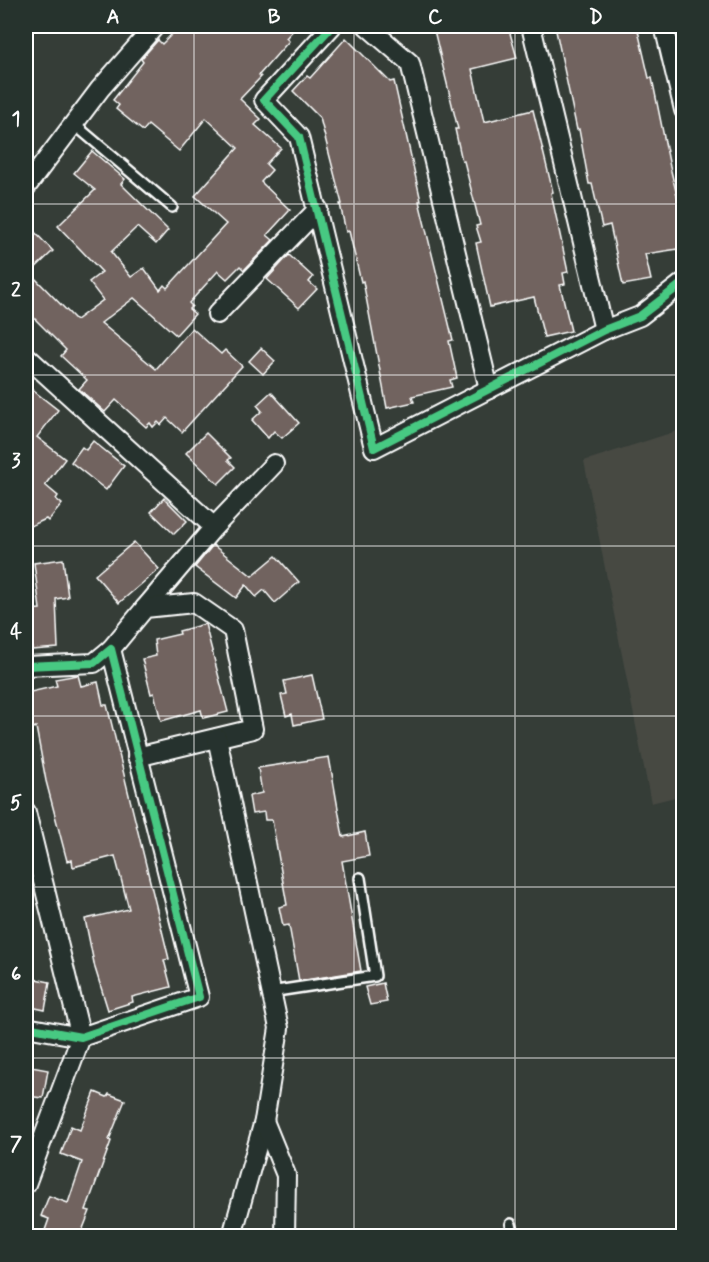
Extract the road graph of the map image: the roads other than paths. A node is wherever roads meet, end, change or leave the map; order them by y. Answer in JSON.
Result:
{"nodes":[{"id":1,"x":155,"y":26,"type":"edge"},
{"id":2,"x":332,"y":26,"type":"edge"},
{"id":3,"x":367,"y":26,"type":"edge"},
{"id":4,"x":531,"y":26,"type":"edge"},
{"id":5,"x":664,"y":26,"type":"edge"},
{"id":6,"x":684,"y":110,"type":"edge"},
{"id":7,"x":74,"y":124,"type":"junction"},
{"id":8,"x":26,"y":187,"type":"edge"},
{"id":9,"x":172,"y":207,"type":"dead end"},
{"id":10,"x":318,"y":209,"type":"junction"},
{"id":11,"x":684,"y":282,"type":"edge"},
{"id":12,"x":217,"y":314,"type":"dead end"},
{"id":13,"x":603,"y":330,"type":"junction"},
{"id":14,"x":26,"y":356,"type":"edge"},
{"id":15,"x":489,"y":389,"type":"junction"},
{"id":16,"x":274,"y":464,"type":"dead end"},
{"id":17,"x":214,"y":527,"type":"junction"},
{"id":18,"x":145,"y":608,"type":"junction"},
{"id":19,"x":111,"y":649,"type":"junction"},
{"id":20,"x":26,"y":666,"type":"edge"},
{"id":21,"x":217,"y":738,"type":"junction"},
{"id":22,"x":137,"y":757,"type":"junction"},
{"id":23,"x":26,"y":812,"type":"edge"},
{"id":24,"x":360,"y":878,"type":"dead end"},
{"id":25,"x":270,"y":992,"type":"junction"},
{"id":26,"x":26,"y":1027,"type":"edge"},
{"id":27,"x":81,"y":1037,"type":"junction"},
{"id":28,"x":264,"y":1121,"type":"junction"},
{"id":29,"x":26,"y":1184,"type":"edge"},
{"id":30,"x":511,"y":1224,"type":"dead end"},
{"id":31,"x":232,"y":1236,"type":"edge"},
{"id":32,"x":285,"y":1236,"type":"edge"},
{"id":33,"x":514,"y":1236,"type":"edge"}],
"edges":[{"from":1,"to":7,"type":"street"},
{"from":2,"to":10,"type":"street"},
{"from":3,"to":15,"type":"street"},
{"from":4,"to":13,"type":"street"},
{"from":5,"to":6,"type":"street"},
{"from":7,"to":8,"type":"street"},
{"from":7,"to":9,"type":"lane"},
{"from":10,"to":12,"type":"street"},
{"from":10,"to":15,"type":"street"},
{"from":11,"to":13,"type":"street"},
{"from":13,"to":15,"type":"street"},
{"from":14,"to":17,"type":"street"},
{"from":16,"to":17,"type":"street"},
{"from":17,"to":18,"type":"street"},
{"from":18,"to":19,"type":"street"},
{"from":18,"to":21,"type":"street"},
{"from":19,"to":20,"type":"street"},
{"from":19,"to":22,"type":"street"},
{"from":21,"to":22,"type":"street"},
{"from":21,"to":25,"type":"street"},
{"from":22,"to":27,"type":"street"},
{"from":23,"to":27,"type":"street"},
{"from":24,"to":25,"type":"lane"},
{"from":25,"to":28,"type":"street"},
{"from":26,"to":27,"type":"street"},
{"from":27,"to":29,"type":"street"},
{"from":28,"to":31,"type":"street"},
{"from":28,"to":32,"type":"street"},
{"from":30,"to":33,"type":"lane"}]}
